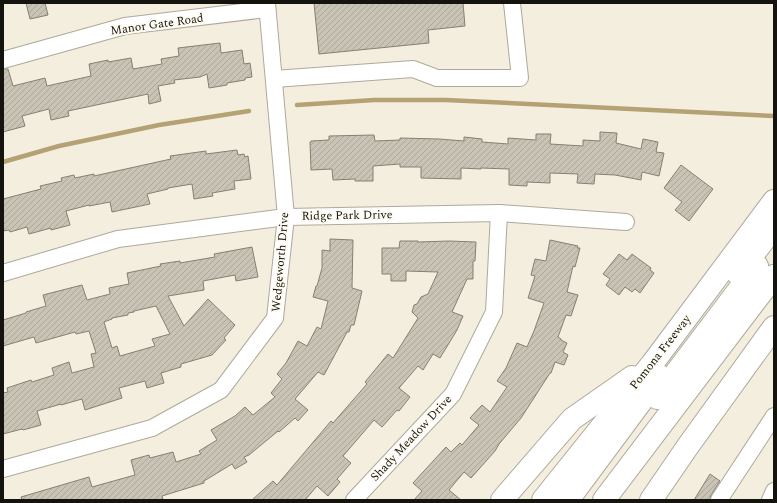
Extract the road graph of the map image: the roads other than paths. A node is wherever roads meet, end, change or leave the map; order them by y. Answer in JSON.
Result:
{"nodes":[{"id":1,"x":512,"y":3,"type":"edge"},
{"id":2,"x":267,"y":6,"type":"edge"},
{"id":3,"x":3,"y":60,"type":"edge"},
{"id":4,"x":274,"y":79,"type":"junction"},
{"id":5,"x":774,"y":201,"type":"edge"},
{"id":6,"x":499,"y":213,"type":"junction"},
{"id":7,"x":286,"y":216,"type":"junction"},
{"id":8,"x":626,"y":222,"type":"dead end"},
{"id":9,"x":774,"y":227,"type":"edge"},
{"id":10,"x":774,"y":244,"type":"edge"},
{"id":11,"x":3,"y":273,"type":"edge"},
{"id":12,"x":774,"y":276,"type":"edge"},
{"id":13,"x":774,"y":327,"type":"edge"},
{"id":14,"x":652,"y":364,"type":"junction"},
{"id":15,"x":774,"y":416,"type":"edge"},
{"id":16,"x":3,"y":469,"type":"edge"},
{"id":17,"x":774,"y":491,"type":"edge"},
{"id":18,"x":354,"y":500,"type":"edge"},
{"id":19,"x":502,"y":500,"type":"edge"},
{"id":20,"x":543,"y":500,"type":"edge"},
{"id":21,"x":568,"y":500,"type":"edge"},
{"id":22,"x":581,"y":500,"type":"edge"},
{"id":23,"x":604,"y":500,"type":"edge"},
{"id":24,"x":651,"y":500,"type":"edge"},
{"id":25,"x":719,"y":500,"type":"edge"},
{"id":26,"x":770,"y":500,"type":"edge"}],
"edges":[{"from":1,"to":4,"type":"street"},
{"from":2,"to":3,"type":"street","name":"Manor Gate Road"},
{"from":2,"to":4,"type":"street","name":"Wedgeworth Drive"},
{"from":4,"to":7,"type":"street","name":"Wedgeworth Drive"},
{"from":5,"to":14,"type":"highway","name":"Pomona Freeway"},
{"from":6,"to":7,"type":"street","name":"Ridge Park Drive"},
{"from":6,"to":8,"type":"street","name":"Ridge Park Drive"},
{"from":6,"to":18,"type":"street","name":"Shady Meadow Drive"},
{"from":7,"to":11,"type":"street","name":"Ridge Park Drive"},
{"from":7,"to":16,"type":"street","name":"Wedgeworth Drive"},
{"from":9,"to":21,"type":"highway"},
{"from":10,"to":22,"type":"highway"},
{"from":12,"to":23,"type":"highway"},
{"from":13,"to":24,"type":"highway"},
{"from":14,"to":19,"type":"highway"},
{"from":14,"to":20,"type":"highway","name":"Pomona Freeway"},
{"from":15,"to":25,"type":"street"},
{"from":17,"to":26,"type":"street"}]}
